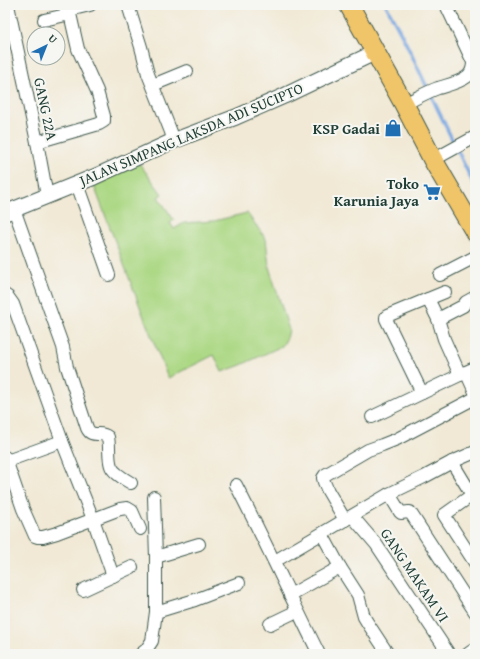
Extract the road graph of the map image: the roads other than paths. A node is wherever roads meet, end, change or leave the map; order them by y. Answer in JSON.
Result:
{"nodes":[{"id":1,"x":8,"y":5,"type":"edge"},
{"id":2,"x":90,"y":5,"type":"edge"},
{"id":3,"x":128,"y":5,"type":"edge"},
{"id":4,"x":349,"y":5,"type":"edge"},
{"id":5,"x":446,"y":5,"type":"edge"},
{"id":6,"x":69,"y":10,"type":"edge"},
{"id":7,"x":44,"y":20,"type":"dead end"},
{"id":8,"x":376,"y":52,"type":"junction"},
{"id":9,"x":187,"y":71,"type":"dead end"},
{"id":10,"x":153,"y":85,"type":"junction"},
{"id":11,"x":404,"y":104,"type":"junction"},
{"id":12,"x":173,"y":141,"type":"junction"},
{"id":13,"x":37,"y":142,"type":"junction"},
{"id":14,"x":472,"y":142,"type":"edge"},
{"id":15,"x":433,"y":160,"type":"junction"},
{"id":16,"x":77,"y":184,"type":"junction"},
{"id":17,"x":47,"y":196,"type":"junction"},
{"id":18,"x":10,"y":211,"type":"edge"},
{"id":19,"x":475,"y":232,"type":"edge"},
{"id":20,"x":475,"y":258,"type":"edge"},
{"id":21,"x":109,"y":275,"type":"dead end"},
{"id":22,"x":440,"y":275,"type":"dead end"},
{"id":23,"x":445,"y":292,"type":"dead end"},
{"id":24,"x":5,"y":295,"type":"edge"},
{"id":25,"x":475,"y":297,"type":"edge"},
{"id":26,"x":428,"y":299,"type":"junction"},
{"id":27,"x":438,"y":319,"type":"junction"},
{"id":28,"x":467,"y":372,"type":"edge"},
{"id":29,"x":475,"y":392,"type":"edge"},
{"id":30,"x":422,"y":393,"type":"junction"},
{"id":31,"x":475,"y":398,"type":"edge"},
{"id":32,"x":372,"y":417,"type":"dead end"},
{"id":33,"x":62,"y":441,"type":"junction"},
{"id":34,"x":475,"y":452,"type":"edge"},
{"id":35,"x":6,"y":459,"type":"edge"},
{"id":36,"x":452,"y":462,"type":"junction"},
{"id":37,"x":131,"y":483,"type":"dead end"},
{"id":38,"x":236,"y":485,"type":"dead end"},
{"id":39,"x":389,"y":494,"type":"junction"},
{"id":40,"x":473,"y":494,"type":"edge"},
{"id":41,"x":154,"y":497,"type":"dead end"},
{"id":42,"x":349,"y":518,"type":"junction"},
{"id":43,"x":93,"y":519,"type":"junction"},
{"id":44,"x":140,"y":528,"type":"dead end"},
{"id":45,"x":322,"y":534,"type":"junction"},
{"id":46,"x":199,"y":544,"type":"dead end"},
{"id":47,"x":156,"y":557,"type":"junction"},
{"id":48,"x":275,"y":561,"type":"junction"},
{"id":49,"x":475,"y":564,"type":"edge"},
{"id":50,"x":132,"y":567,"type":"dead end"},
{"id":51,"x":340,"y":567,"type":"junction"},
{"id":52,"x":113,"y":576,"type":"junction"},
{"id":53,"x":239,"y":583,"type":"dead end"},
{"id":54,"x":83,"y":590,"type":"dead end"},
{"id":55,"x":290,"y":595,"type":"junction"},
{"id":56,"x":298,"y":611,"type":"junction"},
{"id":57,"x":156,"y":612,"type":"junction"},
{"id":58,"x":475,"y":612,"type":"edge"},
{"id":59,"x":270,"y":624,"type":"dead end"},
{"id":60,"x":475,"y":649,"type":"edge"},
{"id":61,"x":141,"y":654,"type":"edge"},
{"id":62,"x":319,"y":654,"type":"edge"},
{"id":63,"x":388,"y":654,"type":"edge"},
{"id":64,"x":449,"y":654,"type":"edge"},
{"id":65,"x":468,"y":654,"type":"edge"}],
"edges":[{"from":1,"to":13,"type":"street","name":"GANG 22A"},
{"from":2,"to":6,"type":"street"},
{"from":3,"to":10,"type":"street"},
{"from":4,"to":8,"type":"main road"},
{"from":5,"to":11,"type":"street"},
{"from":6,"to":7,"type":"street"},
{"from":6,"to":13,"type":"street"},
{"from":8,"to":11,"type":"main road"},
{"from":8,"to":12,"type":"street","name":"JALAN SIMPANG LAKSDA ADI SUCIPTO"},
{"from":9,"to":10,"type":"street"},
{"from":10,"to":12,"type":"street"},
{"from":11,"to":15,"type":"main road"},
{"from":12,"to":16,"type":"street","name":"JALAN SIMPANG LAKSDA ADI SUCIPTO"},
{"from":13,"to":17,"type":"street","name":"GANG 22A"},
{"from":14,"to":15,"type":"street"},
{"from":15,"to":19,"type":"main road"},
{"from":16,"to":17,"type":"street","name":"JALAN SIMPANG LAKSDA ADI SUCIPTO"},
{"from":16,"to":21,"type":"street"},
{"from":17,"to":18,"type":"street","name":"JALAN SIMPANG LAKSDA ADI SUCIPTO"},
{"from":18,"to":37,"type":"street"},
{"from":20,"to":22,"type":"street"},
{"from":23,"to":26,"type":"street"},
{"from":24,"to":33,"type":"street"},
{"from":25,"to":27,"type":"street"},
{"from":26,"to":27,"type":"street"},
{"from":26,"to":30,"type":"street"},
{"from":27,"to":28,"type":"street"},
{"from":28,"to":29,"type":"street"},
{"from":28,"to":30,"type":"street"},
{"from":30,"to":32,"type":"street"},
{"from":31,"to":42,"type":"street","name":"GANG MAKAM VI"},
{"from":33,"to":35,"type":"street"},
{"from":33,"to":43,"type":"street"},
{"from":34,"to":36,"type":"street"},
{"from":35,"to":43,"type":"street"},
{"from":36,"to":39,"type":"street"},
{"from":36,"to":40,"type":"street"},
{"from":38,"to":48,"type":"street"},
{"from":39,"to":42,"type":"street"},
{"from":39,"to":58,"type":"street"},
{"from":40,"to":49,"type":"street"},
{"from":41,"to":47,"type":"street"},
{"from":42,"to":45,"type":"street"},
{"from":42,"to":64,"type":"street","name":"GANG MAKAM VI"},
{"from":43,"to":44,"type":"street"},
{"from":43,"to":52,"type":"street"},
{"from":45,"to":48,"type":"street"},
{"from":45,"to":51,"type":"street"},
{"from":46,"to":47,"type":"street"},
{"from":47,"to":57,"type":"street"},
{"from":48,"to":55,"type":"street"},
{"from":50,"to":52,"type":"street"},
{"from":51,"to":55,"type":"street"},
{"from":51,"to":63,"type":"street"},
{"from":52,"to":54,"type":"street"},
{"from":53,"to":57,"type":"street"},
{"from":55,"to":56,"type":"street"},
{"from":56,"to":59,"type":"street"},
{"from":56,"to":62,"type":"street"},
{"from":57,"to":61,"type":"street"},
{"from":60,"to":65,"type":"street"}]}
